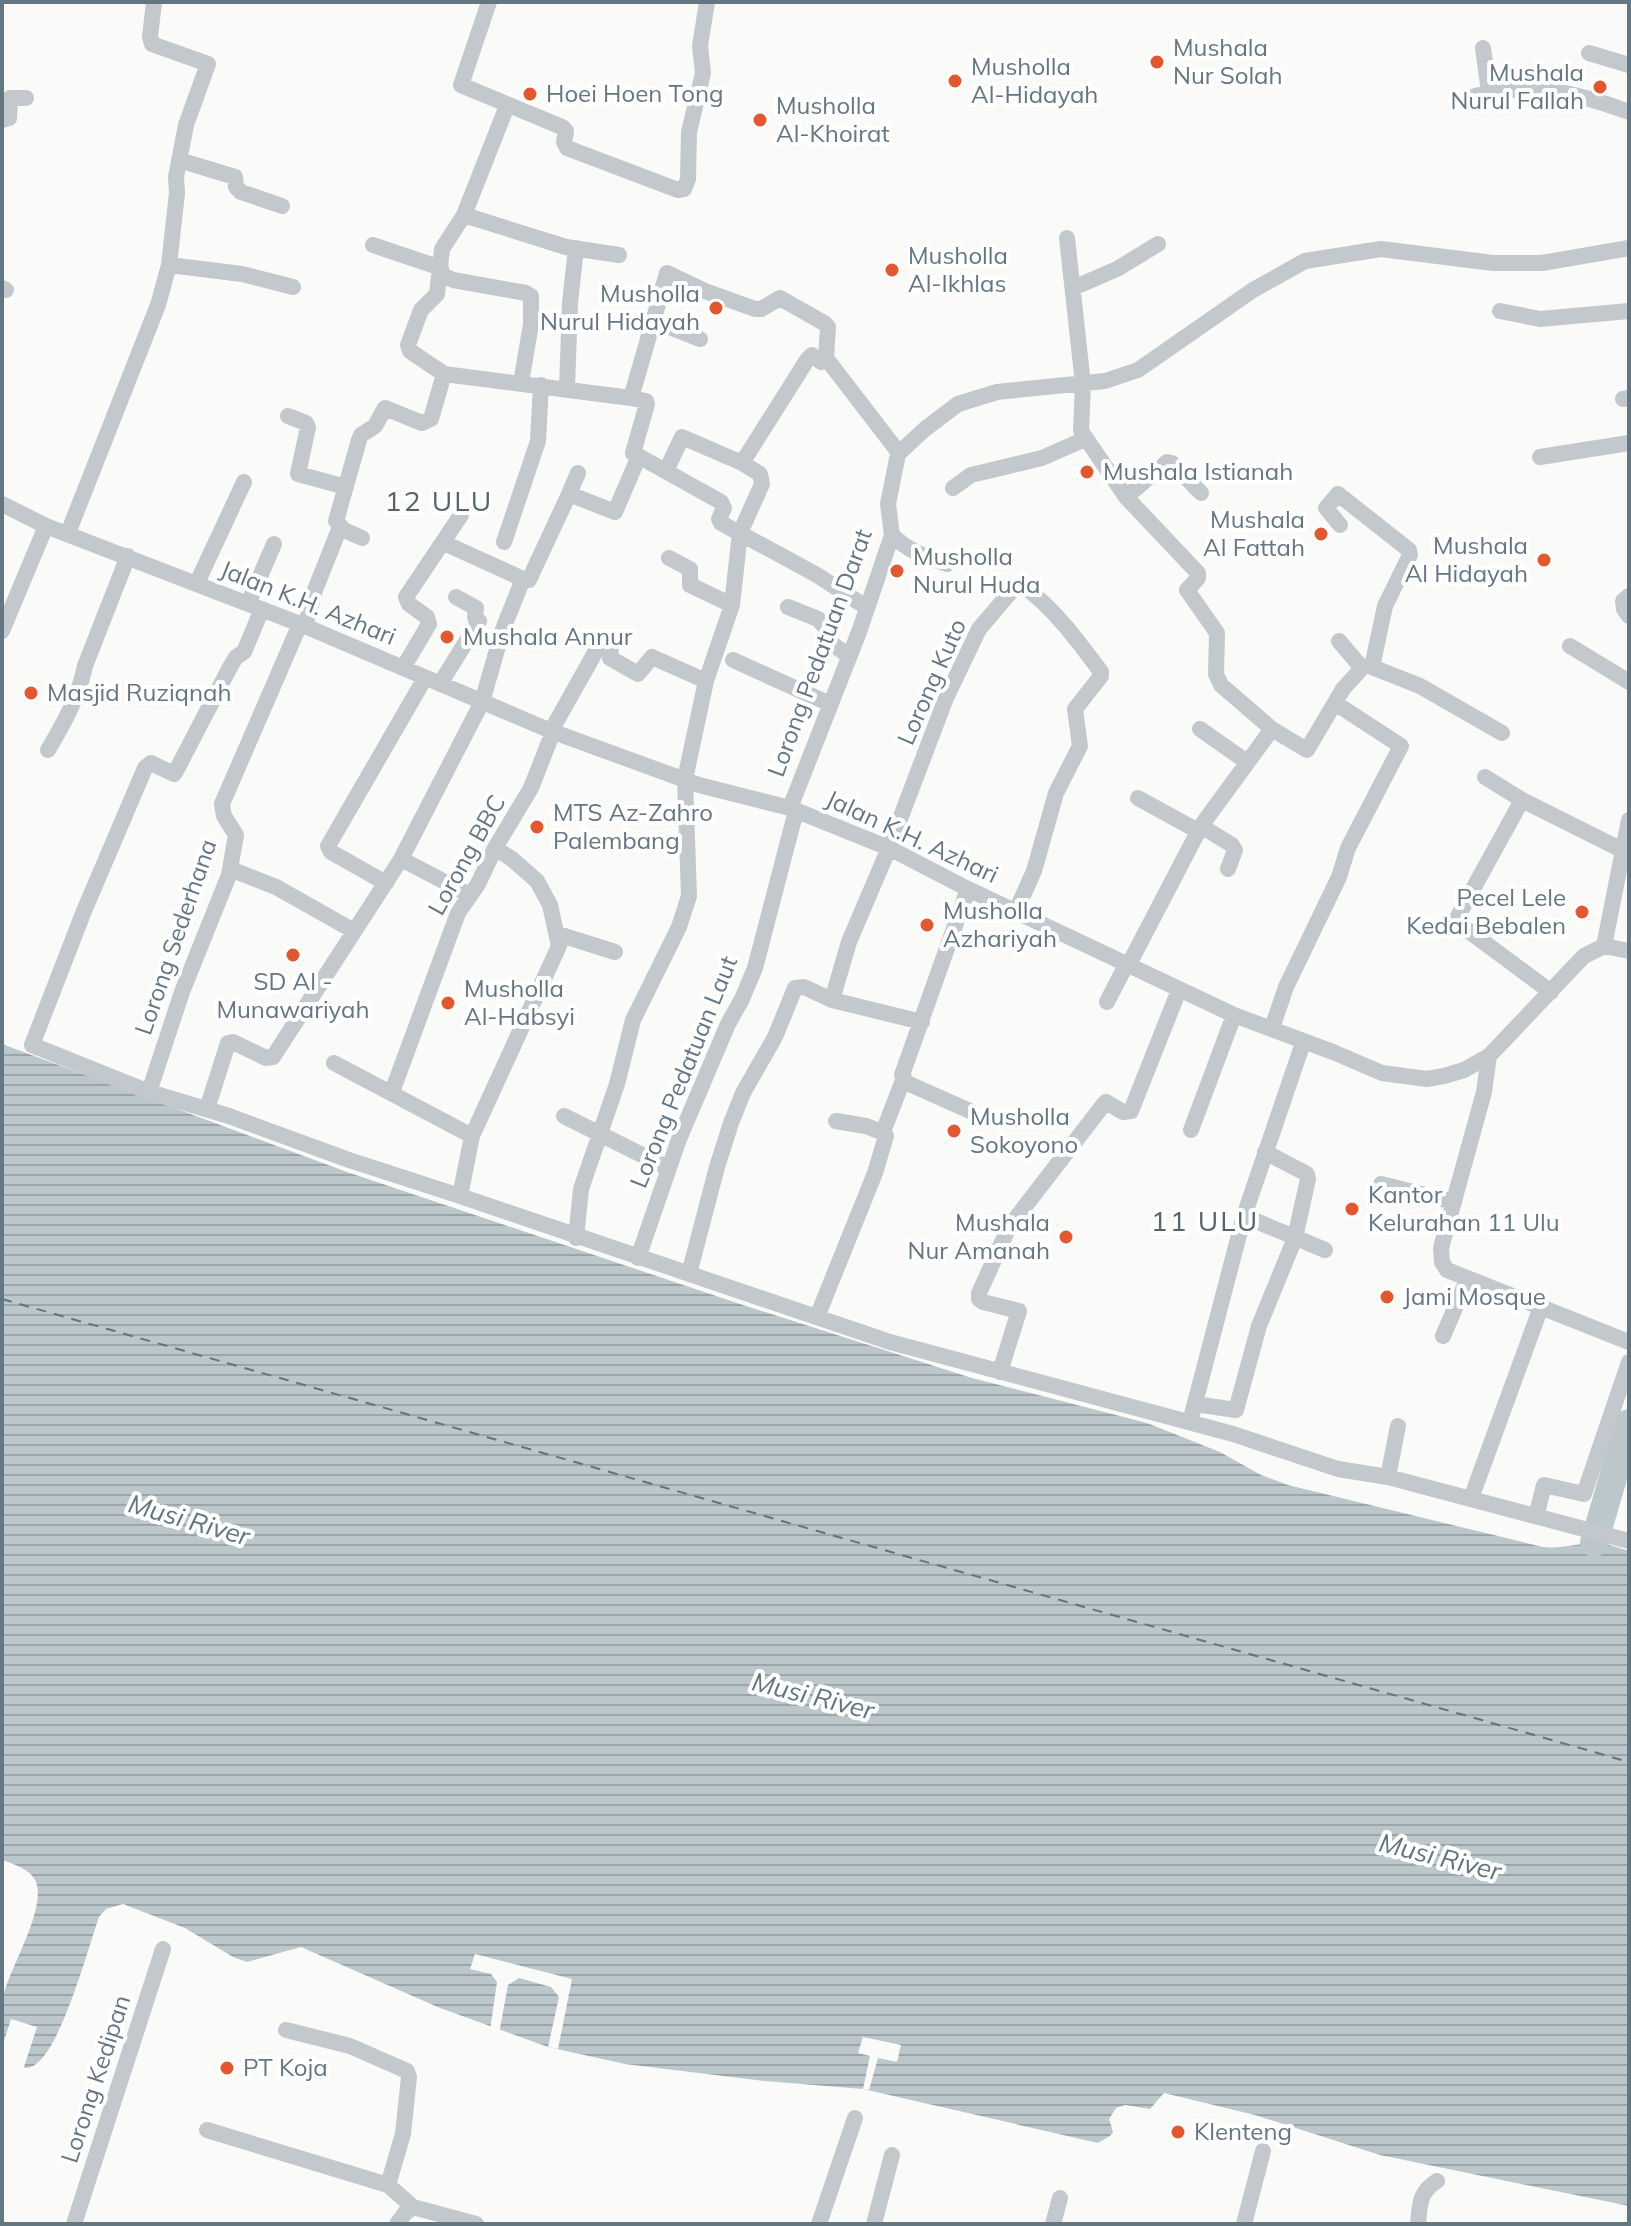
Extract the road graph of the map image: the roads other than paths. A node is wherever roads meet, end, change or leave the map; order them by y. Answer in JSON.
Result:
{"nodes":[{"id":1,"x":154,"y":2,"type":"edge"},
{"id":2,"x":489,"y":2,"type":"edge"},
{"id":3,"x":707,"y":2,"type":"edge"},
{"id":4,"x":1483,"y":48,"type":"dead end"},
{"id":5,"x":1589,"y":53,"type":"dead end"},
{"id":6,"x":1629,"y":65,"type":"edge"},
{"id":7,"x":26,"y":98,"type":"dead end"},
{"id":8,"x":507,"y":106,"type":"junction"},
{"id":9,"x":1629,"y":112,"type":"edge"},
{"id":10,"x":2,"y":120,"type":"edge"},
{"id":11,"x":179,"y":160,"type":"junction"},
{"id":12,"x":282,"y":206,"type":"dead end"},
{"id":13,"x":464,"y":215,"type":"junction"},
{"id":14,"x":1067,"y":238,"type":"dead end"},
{"id":15,"x":1158,"y":244,"type":"dead end"},
{"id":16,"x":373,"y":245,"type":"dead end"},
{"id":17,"x":576,"y":248,"type":"junction"},
{"id":18,"x":1629,"y":248,"type":"edge"},
{"id":19,"x":619,"y":255,"type":"dead end"},
{"id":20,"x":169,"y":265,"type":"junction"},
{"id":21,"x":441,"y":271,"type":"junction"},
{"id":22,"x":293,"y":287,"type":"dead end"},
{"id":23,"x":1073,"y":288,"type":"junction"},
{"id":24,"x":1500,"y":311,"type":"dead end"},
{"id":25,"x":1629,"y":311,"type":"edge"},
{"id":26,"x":652,"y":320,"type":"junction"},
{"id":27,"x":700,"y":339,"type":"dead end"},
{"id":28,"x":826,"y":358,"type":"junction"},
{"id":29,"x":444,"y":374,"type":"junction"},
{"id":30,"x":521,"y":383,"type":"junction"},
{"id":31,"x":1081,"y":384,"type":"junction"},
{"id":32,"x":541,"y":385,"type":"junction"},
{"id":33,"x":567,"y":388,"type":"junction"},
{"id":34,"x":631,"y":398,"type":"junction"},
{"id":35,"x":288,"y":416,"type":"dead end"},
{"id":36,"x":1085,"y":439,"type":"junction"},
{"id":37,"x":1629,"y":443,"type":"edge"},
{"id":38,"x":899,"y":453,"type":"junction"},
{"id":39,"x":639,"y":456,"type":"junction"},
{"id":40,"x":1540,"y":457,"type":"dead end"},
{"id":41,"x":742,"y":463,"type":"junction"},
{"id":42,"x":666,"y":471,"type":"junction"},
{"id":43,"x":578,"y":473,"type":"dead end"},
{"id":44,"x":244,"y":482,"type":"dead end"},
{"id":45,"x":346,"y":487,"type":"junction"},
{"id":46,"x":953,"y":488,"type":"dead end"},
{"id":47,"x":1201,"y":493,"type":"dead end"},
{"id":48,"x":569,"y":494,"type":"junction"},
{"id":49,"x":1126,"y":497,"type":"junction"},
{"id":50,"x":2,"y":504,"type":"edge"},
{"id":51,"x":461,"y":515,"type":"dead end"},
{"id":52,"x":1340,"y":525,"type":"dead end"},
{"id":53,"x":46,"y":526,"type":"junction"},
{"id":54,"x":340,"y":527,"type":"junction"},
{"id":55,"x":68,"y":533,"type":"junction"},
{"id":56,"x":740,"y":533,"type":"junction"},
{"id":57,"x":892,"y":535,"type":"junction"},
{"id":58,"x":362,"y":538,"type":"dead end"},
{"id":59,"x":504,"y":542,"type":"dead end"},
{"id":60,"x":444,"y":543,"type":"junction"},
{"id":61,"x":274,"y":544,"type":"dead end"},
{"id":62,"x":128,"y":556,"type":"junction"},
{"id":63,"x":669,"y":558,"type":"dead end"},
{"id":64,"x":947,"y":564,"type":"dead end"},
{"id":65,"x":523,"y":579,"type":"junction"},
{"id":66,"x":197,"y":583,"type":"junction"},
{"id":67,"x":1629,"y":596,"type":"edge"},
{"id":68,"x":456,"y":597,"type":"dead end"},
{"id":69,"x":732,"y":605,"type":"junction"},
{"id":70,"x":255,"y":606,"type":"junction"},
{"id":71,"x":788,"y":607,"type":"dead end"},
{"id":72,"x":866,"y":607,"type":"junction"},
{"id":73,"x":1629,"y":616,"type":"edge"},
{"id":74,"x":302,"y":626,"type":"junction"},
{"id":75,"x":2,"y":631,"type":"edge"},
{"id":76,"x":1339,"y":641,"type":"dead end"},
{"id":77,"x":1570,"y":646,"type":"dead end"},
{"id":78,"x":849,"y":656,"type":"junction"},
{"id":79,"x":733,"y":660,"type":"dead end"},
{"id":80,"x":1367,"y":667,"type":"junction"},
{"id":81,"x":403,"y":668,"type":"junction"},
{"id":82,"x":432,"y":681,"type":"junction"},
{"id":83,"x":706,"y":681,"type":"junction"},
{"id":84,"x":1629,"y":682,"type":"edge"},
{"id":85,"x":476,"y":700,"type":"junction"},
{"id":86,"x":1335,"y":703,"type":"junction"},
{"id":87,"x":830,"y":704,"type":"junction"},
{"id":88,"x":1200,"y":729,"type":"dead end"},
{"id":89,"x":1272,"y":729,"type":"junction"},
{"id":90,"x":552,"y":731,"type":"junction"},
{"id":91,"x":1502,"y":733,"type":"dead end"},
{"id":92,"x":48,"y":750,"type":"dead end"},
{"id":93,"x":1247,"y":762,"type":"junction"},
{"id":94,"x":1485,"y":777,"type":"dead end"},
{"id":95,"x":685,"y":779,"type":"junction"},
{"id":96,"x":1138,"y":798,"type":"dead end"},
{"id":97,"x":1522,"y":800,"type":"junction"},
{"id":98,"x":793,"y":809,"type":"junction"},
{"id":99,"x":1629,"y":824,"type":"edge"},
{"id":100,"x":1200,"y":829,"type":"junction"},
{"id":101,"x":495,"y":848,"type":"junction"},
{"id":102,"x":889,"y":848,"type":"junction"},
{"id":103,"x":1624,"y":851,"type":"junction"},
{"id":104,"x":401,"y":859,"type":"junction"},
{"id":105,"x":230,"y":869,"type":"junction"},
{"id":106,"x":1228,"y":869,"type":"dead end"},
{"id":107,"x":386,"y":883,"type":"junction"},
{"id":108,"x":968,"y":889,"type":"junction"},
{"id":109,"x":470,"y":895,"type":"junction"},
{"id":110,"x":1016,"y":911,"type":"junction"},
{"id":111,"x":354,"y":931,"type":"junction"},
{"id":112,"x":558,"y":934,"type":"junction"},
{"id":113,"x":1604,"y":946,"type":"junction"},
{"id":114,"x":1629,"y":951,"type":"edge"},
{"id":115,"x":615,"y":952,"type":"dead end"},
{"id":116,"x":1127,"y":966,"type":"junction"},
{"id":117,"x":1179,"y":990,"type":"junction"},
{"id":118,"x":1551,"y":992,"type":"junction"},
{"id":119,"x":832,"y":1000,"type":"junction"},
{"id":120,"x":1107,"y":1002,"type":"dead end"},
{"id":121,"x":1234,"y":1015,"type":"junction"},
{"id":122,"x":922,"y":1022,"type":"junction"},
{"id":123,"x":1272,"y":1028,"type":"junction"},
{"id":124,"x":1303,"y":1043,"type":"junction"},
{"id":125,"x":1489,"y":1056,"type":"junction"},
{"id":126,"x":334,"y":1063,"type":"dead end"},
{"id":127,"x":903,"y":1080,"type":"junction"},
{"id":128,"x":605,"y":1085,"type":"dead end"},
{"id":129,"x":149,"y":1092,"type":"junction"},
{"id":130,"x":392,"y":1092,"type":"junction"},
{"id":131,"x":207,"y":1109,"type":"junction"},
{"id":132,"x":970,"y":1111,"type":"dead end"},
{"id":133,"x":564,"y":1116,"type":"dead end"},
{"id":134,"x":836,"y":1121,"type":"dead end"},
{"id":135,"x":1191,"y":1130,"type":"dead end"},
{"id":136,"x":595,"y":1131,"type":"junction"},
{"id":137,"x":883,"y":1132,"type":"junction"},
{"id":138,"x":472,"y":1136,"type":"junction"},
{"id":139,"x":1265,"y":1152,"type":"junction"},
{"id":140,"x":668,"y":1168,"type":"junction"},
{"id":141,"x":572,"y":1183,"type":"dead end"},
{"id":142,"x":1381,"y":1184,"type":"dead end"},
{"id":143,"x":460,"y":1196,"type":"junction"},
{"id":144,"x":1454,"y":1202,"type":"junction"},
{"id":145,"x":1244,"y":1216,"type":"junction"},
{"id":146,"x":1288,"y":1235,"type":"junction"},
{"id":147,"x":576,"y":1238,"type":"junction"},
{"id":148,"x":1325,"y":1250,"type":"dead end"},
{"id":149,"x":638,"y":1258,"type":"junction"},
{"id":150,"x":689,"y":1274,"type":"junction"},
{"id":151,"x":1468,"y":1278,"type":"junction"},
{"id":152,"x":1541,"y":1307,"type":"junction"},
{"id":153,"x":817,"y":1317,"type":"junction"},
{"id":154,"x":1443,"y":1336,"type":"dead end"},
{"id":155,"x":1629,"y":1342,"type":"edge"},
{"id":156,"x":1629,"y":1362,"type":"edge"},
{"id":157,"x":1000,"y":1372,"type":"junction"},
{"id":158,"x":1195,"y":1404,"type":"junction"},
{"id":159,"x":1190,"y":1422,"type":"junction"},
{"id":160,"x":1398,"y":1426,"type":"dead end"},
{"id":161,"x":1388,"y":1477,"type":"junction"},
{"id":162,"x":1473,"y":1493,"type":"dead end"},
{"id":163,"x":1538,"y":1509,"type":"dead end"},
{"id":164,"x":1621,"y":1538,"type":"edge"},
{"id":165,"x":163,"y":1949,"type":"dead end"},
{"id":166,"x":286,"y":2030,"type":"dead end"},
{"id":167,"x":855,"y":2118,"type":"dead end"},
{"id":168,"x":207,"y":2130,"type":"dead end"},
{"id":169,"x":1263,"y":2151,"type":"dead end"},
{"id":170,"x":892,"y":2155,"type":"dead end"},
{"id":171,"x":1437,"y":2181,"type":"dead end"},
{"id":172,"x":388,"y":2185,"type":"junction"},
{"id":173,"x":1060,"y":2198,"type":"dead end"},
{"id":174,"x":413,"y":2207,"type":"junction"},
{"id":175,"x":74,"y":2224,"type":"edge"},
{"id":176,"x":397,"y":2224,"type":"edge"},
{"id":177,"x":476,"y":2224,"type":"edge"},
{"id":178,"x":819,"y":2224,"type":"edge"},
{"id":179,"x":874,"y":2224,"type":"edge"},
{"id":180,"x":1053,"y":2224,"type":"edge"},
{"id":181,"x":1244,"y":2224,"type":"edge"},
{"id":182,"x":1418,"y":2224,"type":"edge"}],
"edges":[{"from":1,"to":11,"type":"street"},
{"from":2,"to":8,"type":"street"},
{"from":3,"to":8,"type":"street"},
{"from":4,"to":9,"type":"street"},
{"from":5,"to":6,"type":"street"},
{"from":7,"to":10,"type":"street"},
{"from":8,"to":13,"type":"street"},
{"from":11,"to":12,"type":"street"},
{"from":11,"to":20,"type":"street"},
{"from":13,"to":17,"type":"street"},
{"from":13,"to":21,"type":"street"},
{"from":14,"to":23,"type":"street"},
{"from":15,"to":23,"type":"street"},
{"from":16,"to":21,"type":"street"},
{"from":17,"to":19,"type":"street"},
{"from":17,"to":33,"type":"street"},
{"from":18,"to":31,"type":"street"},
{"from":20,"to":22,"type":"street"},
{"from":20,"to":55,"type":"street"},
{"from":21,"to":29,"type":"street"},
{"from":21,"to":30,"type":"street"},
{"from":23,"to":31,"type":"street"},
{"from":24,"to":25,"type":"street"},
{"from":26,"to":27,"type":"street"},
{"from":26,"to":28,"type":"street"},
{"from":26,"to":34,"type":"street"},
{"from":28,"to":38,"type":"street"},
{"from":28,"to":41,"type":"street"},
{"from":29,"to":30,"type":"street"},
{"from":29,"to":45,"type":"street","name":"Lorong Sederhana"},
{"from":30,"to":32,"type":"street"},
{"from":31,"to":36,"type":"street"},
{"from":31,"to":38,"type":"street"},
{"from":32,"to":33,"type":"street"},
{"from":32,"to":59,"type":"street"},
{"from":33,"to":34,"type":"street"},
{"from":34,"to":39,"type":"street"},
{"from":35,"to":45,"type":"street"},
{"from":36,"to":46,"type":"street"},
{"from":36,"to":49,"type":"street"},
{"from":37,"to":40,"type":"street"},
{"from":38,"to":57,"type":"street","name":"Lorong Pedatuan Darat"},
{"from":39,"to":42,"type":"street"},
{"from":39,"to":48,"type":"street"},
{"from":41,"to":42,"type":"street"},
{"from":41,"to":56,"type":"street"},
{"from":42,"to":56,"type":"street"},
{"from":43,"to":48,"type":"street"},
{"from":44,"to":66,"type":"street"},
{"from":45,"to":54,"type":"street","name":"Lorong Sederhana"},
{"from":47,"to":49,"type":"street"},
{"from":48,"to":65,"type":"street"},
{"from":49,"to":89,"type":"street"},
{"from":50,"to":53,"type":"street","name":"Jalan K.H. Azhari"},
{"from":51,"to":60,"type":"street"},
{"from":52,"to":80,"type":"street"},
{"from":53,"to":55,"type":"street","name":"Jalan K.H. Azhari"},
{"from":53,"to":75,"type":"street"},
{"from":54,"to":58,"type":"street"},
{"from":54,"to":74,"type":"street","name":"Lorong Sederhana"},
{"from":55,"to":62,"type":"street","name":"Jalan K.H. Azhari"},
{"from":56,"to":69,"type":"street"},
{"from":56,"to":72,"type":"street"},
{"from":57,"to":64,"type":"street"},
{"from":57,"to":72,"type":"street","name":"Lorong Pedatuan Darat"},
{"from":60,"to":65,"type":"street"},
{"from":60,"to":81,"type":"street"},
{"from":61,"to":70,"type":"street"},
{"from":62,"to":66,"type":"street","name":"Jalan K.H. Azhari"},
{"from":62,"to":92,"type":"street"},
{"from":63,"to":69,"type":"street"},
{"from":65,"to":85,"type":"street"},
{"from":66,"to":70,"type":"street","name":"Jalan K.H. Azhari"},
{"from":67,"to":73,"type":"street"},
{"from":68,"to":82,"type":"street"},
{"from":69,"to":83,"type":"street"},
{"from":70,"to":74,"type":"street","name":"Jalan K.H. Azhari"},
{"from":70,"to":129,"type":"street"},
{"from":71,"to":78,"type":"street"},
{"from":72,"to":78,"type":"street","name":"Lorong Pedatuan Darat"},
{"from":74,"to":81,"type":"street","name":"Jalan K.H. Azhari"},
{"from":74,"to":105,"type":"street","name":"Lorong Sederhana"},
{"from":76,"to":80,"type":"street"},
{"from":77,"to":84,"type":"street"},
{"from":78,"to":87,"type":"street","name":"Lorong Pedatuan Darat"},
{"from":79,"to":87,"type":"street"},
{"from":80,"to":86,"type":"street"},
{"from":80,"to":91,"type":"street"},
{"from":81,"to":82,"type":"street","name":"Jalan K.H. Azhari"},
{"from":82,"to":85,"type":"street","name":"Jalan K.H. Azhari"},
{"from":82,"to":107,"type":"street"},
{"from":83,"to":90,"type":"street","name":"Lorong BBC"},
{"from":83,"to":95,"type":"street"},
{"from":85,"to":90,"type":"street","name":"Jalan K.H. Azhari"},
{"from":85,"to":104,"type":"street"},
{"from":86,"to":89,"type":"street"},
{"from":86,"to":123,"type":"street"},
{"from":87,"to":98,"type":"street","name":"Lorong Pedatuan Darat"},
{"from":88,"to":93,"type":"street"},
{"from":89,"to":93,"type":"street"},
{"from":90,"to":95,"type":"street","name":"Jalan K.H. Azhari"},
{"from":90,"to":101,"type":"street","name":"Lorong BBC"},
{"from":93,"to":100,"type":"street"},
{"from":94,"to":97,"type":"street"},
{"from":95,"to":98,"type":"street","name":"Jalan K.H. Azhari"},
{"from":95,"to":136,"type":"street"},
{"from":96,"to":100,"type":"street"},
{"from":97,"to":103,"type":"street"},
{"from":97,"to":118,"type":"street"},
{"from":98,"to":102,"type":"street","name":"Jalan K.H. Azhari"},
{"from":98,"to":140,"type":"street","name":"Lorong Pedatuan Laut"},
{"from":99,"to":103,"type":"street"},
{"from":100,"to":106,"type":"street"},
{"from":100,"to":116,"type":"street"},
{"from":101,"to":109,"type":"street","name":"Lorong BBC"},
{"from":101,"to":112,"type":"street"},
{"from":102,"to":108,"type":"street","name":"Jalan K.H. Azhari"},
{"from":102,"to":110,"type":"street","name":"Lorong Kuto"},
{"from":102,"to":119,"type":"street"},
{"from":103,"to":113,"type":"street"},
{"from":104,"to":107,"type":"street"},
{"from":104,"to":109,"type":"street"},
{"from":105,"to":111,"type":"street"},
{"from":105,"to":129,"type":"street","name":"Lorong Sederhana"},
{"from":107,"to":111,"type":"street"},
{"from":108,"to":110,"type":"street","name":"Jalan K.H. Azhari"},
{"from":108,"to":122,"type":"street"},
{"from":109,"to":130,"type":"street","name":"Lorong BBC"},
{"from":110,"to":116,"type":"street","name":"Jalan K.H. Azhari"},
{"from":111,"to":131,"type":"street"},
{"from":112,"to":115,"type":"street"},
{"from":112,"to":138,"type":"street"},
{"from":113,"to":114,"type":"street"},
{"from":113,"to":118,"type":"street","name":"Jalan K.H. Azhari"},
{"from":116,"to":117,"type":"street","name":"Jalan K.H. Azhari"},
{"from":116,"to":120,"type":"street"},
{"from":117,"to":121,"type":"street","name":"Jalan K.H. Azhari"},
{"from":117,"to":157,"type":"street"},
{"from":118,"to":125,"type":"street","name":"Jalan K.H. Azhari"},
{"from":119,"to":122,"type":"street"},
{"from":119,"to":150,"type":"street"},
{"from":121,"to":123,"type":"street","name":"Jalan K.H. Azhari"},
{"from":121,"to":135,"type":"street"},
{"from":122,"to":127,"type":"street"},
{"from":123,"to":124,"type":"street","name":"Jalan K.H. Azhari"},
{"from":124,"to":125,"type":"street","name":"Jalan K.H. Azhari"},
{"from":124,"to":139,"type":"street"},
{"from":125,"to":144,"type":"street"},
{"from":126,"to":130,"type":"street"},
{"from":127,"to":132,"type":"street"},
{"from":127,"to":137,"type":"street"},
{"from":128,"to":136,"type":"street"},
{"from":129,"to":131,"type":"street"},
{"from":130,"to":138,"type":"street"},
{"from":131,"to":143,"type":"street"},
{"from":133,"to":136,"type":"street"},
{"from":134,"to":137,"type":"street"},
{"from":136,"to":140,"type":"street"},
{"from":136,"to":141,"type":"street"},
{"from":136,"to":147,"type":"street"},
{"from":137,"to":153,"type":"street"},
{"from":138,"to":143,"type":"street"},
{"from":139,"to":145,"type":"street"},
{"from":139,"to":146,"type":"street"},
{"from":140,"to":149,"type":"street","name":"Lorong Pedatuan Laut"},
{"from":142,"to":144,"type":"street"},
{"from":143,"to":147,"type":"street"},
{"from":144,"to":151,"type":"street"},
{"from":145,"to":146,"type":"street"},
{"from":145,"to":158,"type":"street"},
{"from":146,"to":148,"type":"street"},
{"from":146,"to":158,"type":"street"},
{"from":147,"to":149,"type":"street"},
{"from":149,"to":150,"type":"street"},
{"from":150,"to":153,"type":"street"},
{"from":151,"to":152,"type":"street"},
{"from":151,"to":154,"type":"street"},
{"from":152,"to":155,"type":"street"},
{"from":152,"to":162,"type":"street"},
{"from":153,"to":157,"type":"street"},
{"from":156,"to":163,"type":"street"},
{"from":157,"to":159,"type":"street"},
{"from":158,"to":159,"type":"street"},
{"from":159,"to":161,"type":"street"},
{"from":160,"to":161,"type":"street"},
{"from":161,"to":164,"type":"street"},
{"from":165,"to":175,"type":"street","name":"Lorong Kedipan"},
{"from":166,"to":172,"type":"street"},
{"from":167,"to":178,"type":"street"},
{"from":168,"to":172,"type":"street"},
{"from":169,"to":181,"type":"street"},
{"from":170,"to":179,"type":"street"},
{"from":171,"to":182,"type":"street"},
{"from":172,"to":174,"type":"street"},
{"from":173,"to":180,"type":"street"},
{"from":174,"to":176,"type":"street"},
{"from":174,"to":177,"type":"street"}]}
